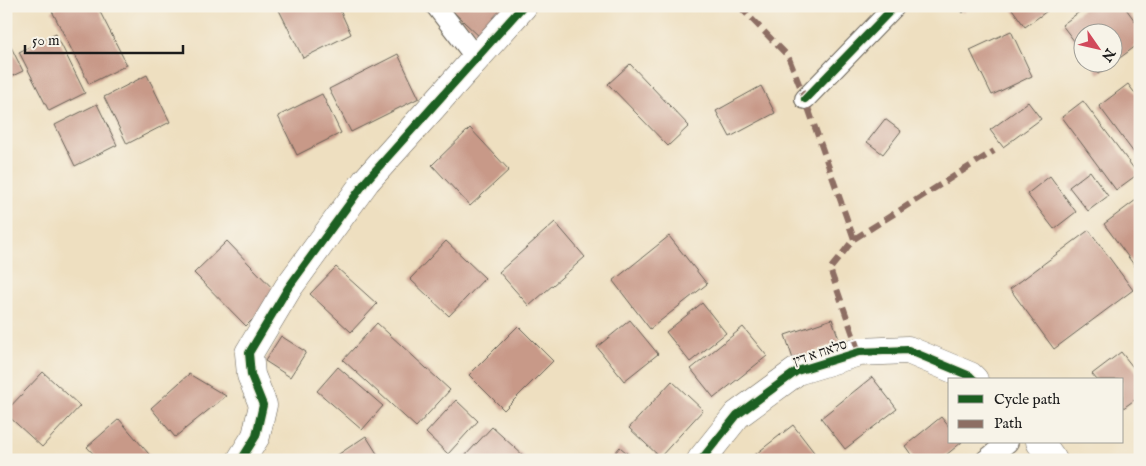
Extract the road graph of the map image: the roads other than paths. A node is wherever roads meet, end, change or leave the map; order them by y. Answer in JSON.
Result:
{"nodes":[{"id":1,"x":436,"y":6,"type":"edge"},
{"id":2,"x":522,"y":6,"type":"edge"},
{"id":3,"x":895,"y":6,"type":"edge"},
{"id":4,"x":476,"y":58,"type":"junction"},
{"id":5,"x":805,"y":100,"type":"dead end"},
{"id":6,"x":972,"y":378,"type":"edge"},
{"id":7,"x":1006,"y":444,"type":"edge"},
{"id":8,"x":1041,"y":444,"type":"edge"},
{"id":9,"x":240,"y":460,"type":"edge"},
{"id":10,"x":701,"y":460,"type":"edge"},
{"id":11,"x":986,"y":460,"type":"edge"},
{"id":12,"x":1053,"y":460,"type":"edge"}],
"edges":[{"from":1,"to":4,"type":"street"},
{"from":2,"to":4,"type":"street"},
{"from":3,"to":5,"type":"street"},
{"from":4,"to":9,"type":"street"},
{"from":6,"to":10,"type":"street","name":"סלאח א דין"},
{"from":7,"to":11,"type":"street"},
{"from":8,"to":12,"type":"street"}]}
